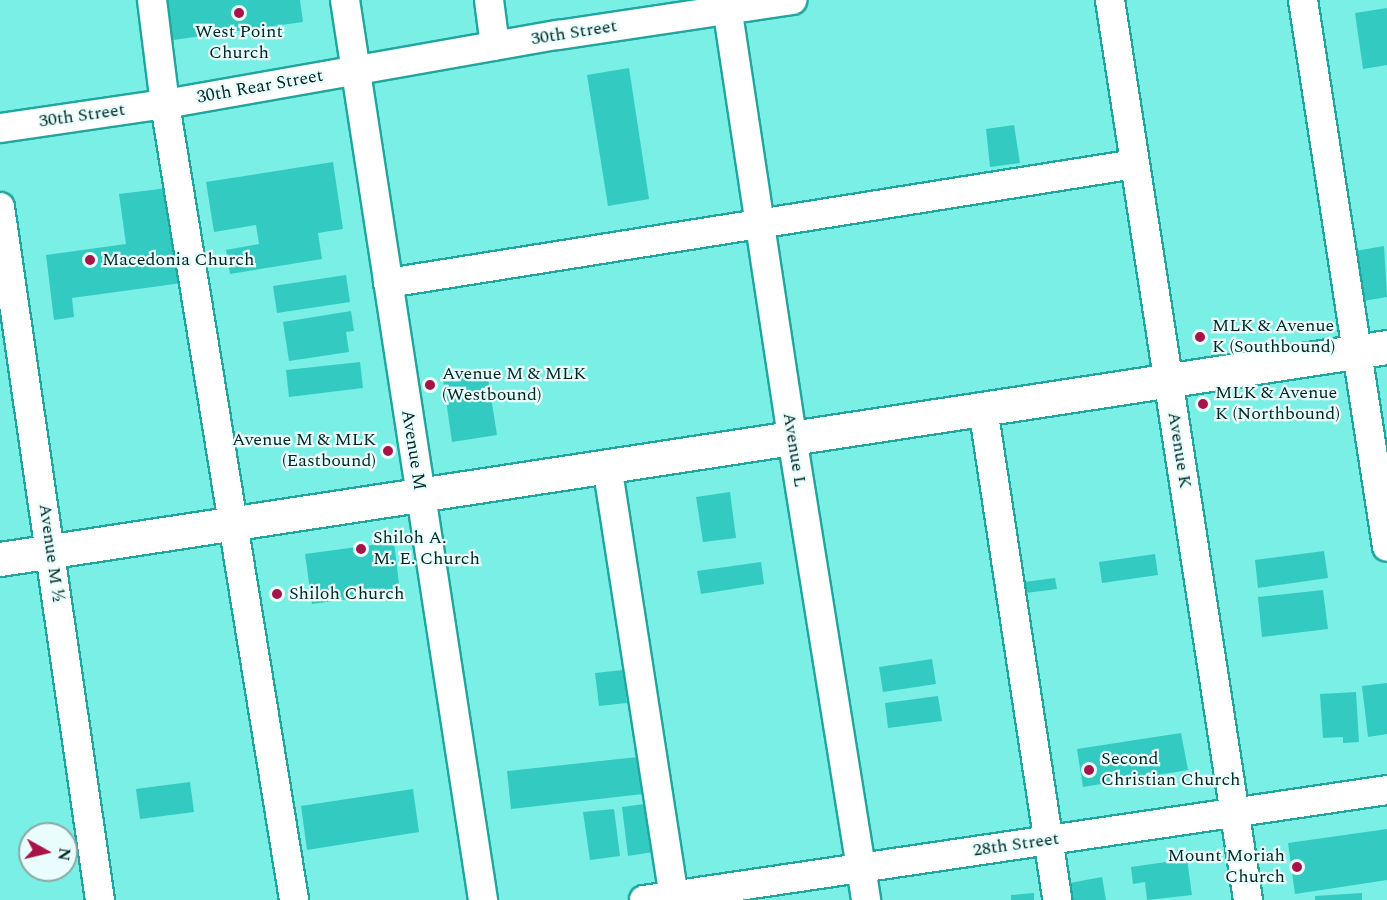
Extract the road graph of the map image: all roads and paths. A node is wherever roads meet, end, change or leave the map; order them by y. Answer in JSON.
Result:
{"nodes":[{"id":1,"x":152,"y":0,"type":"edge"},
{"id":2,"x":345,"y":0,"type":"edge"},
{"id":3,"x":489,"y":0,"type":"edge"},
{"id":4,"x":792,"y":0,"type":"edge"},
{"id":5,"x":1110,"y":0,"type":"edge"},
{"id":6,"x":1303,"y":0,"type":"edge"},
{"id":7,"x":727,"y":5,"type":"edge"},
{"id":8,"x":495,"y":46,"type":"junction"},
{"id":9,"x":356,"y":70,"type":"junction"},
{"id":10,"x":165,"y":104,"type":"junction"},
{"id":11,"x":0,"y":128,"type":"edge"},
{"id":12,"x":1136,"y":164,"type":"junction"},
{"id":13,"x":0,"y":207,"type":"edge"},
{"id":14,"x":759,"y":224,"type":"junction"},
{"id":15,"x":388,"y":283,"type":"junction"},
{"id":16,"x":1372,"y":349,"type":"edge"},
{"id":17,"x":1169,"y":382,"type":"junction"},
{"id":18,"x":983,"y":408,"type":"junction"},
{"id":19,"x":1378,"y":434,"type":"edge"},
{"id":20,"x":792,"y":437,"type":"junction"},
{"id":21,"x":607,"y":465,"type":"junction"},
{"id":22,"x":420,"y":494,"type":"junction"},
{"id":23,"x":231,"y":523,"type":"junction"},
{"id":24,"x":1387,"y":547,"type":"edge"},
{"id":25,"x":50,"y":551,"type":"junction"},
{"id":26,"x":0,"y":559,"type":"edge"},
{"id":27,"x":1387,"y":790,"type":"edge"},
{"id":28,"x":1234,"y":813,"type":"junction"},
{"id":29,"x":1048,"y":840,"type":"junction"},
{"id":30,"x":860,"y":868,"type":"junction"},
{"id":31,"x":674,"y":896,"type":"junction"},
{"id":32,"x":100,"y":900,"type":"edge"},
{"id":33,"x":294,"y":900,"type":"edge"},
{"id":34,"x":483,"y":900,"type":"edge"},
{"id":35,"x":644,"y":900,"type":"edge"},
{"id":36,"x":866,"y":900,"type":"edge"},
{"id":37,"x":1057,"y":900,"type":"edge"},
{"id":38,"x":1248,"y":900,"type":"edge"}],
"edges":[{"from":1,"to":10,"type":"street"},
{"from":2,"to":9,"type":"street","name":"Avenue M"},
{"from":3,"to":8,"type":"street"},
{"from":4,"to":7,"type":"street","name":"30th Street"},
{"from":5,"to":12,"type":"street","name":"Avenue K"},
{"from":6,"to":16,"type":"street"},
{"from":7,"to":8,"type":"street","name":"30th Street"},
{"from":7,"to":14,"type":"street","name":"Avenue L"},
{"from":8,"to":9,"type":"street","name":"30th Street"},
{"from":9,"to":10,"type":"street","name":"30th Rear Street"},
{"from":9,"to":15,"type":"street","name":"Avenue M"},
{"from":10,"to":11,"type":"street","name":"30th Street"},
{"from":10,"to":23,"type":"street"},
{"from":12,"to":14,"type":"street"},
{"from":12,"to":17,"type":"street","name":"Avenue K"},
{"from":13,"to":25,"type":"street","name":"Avenue M ½"},
{"from":14,"to":15,"type":"street"},
{"from":14,"to":20,"type":"street","name":"Avenue L"},
{"from":15,"to":22,"type":"street","name":"Avenue M"},
{"from":16,"to":17,"type":"main road"},
{"from":16,"to":19,"type":"street"},
{"from":17,"to":18,"type":"main road"},
{"from":17,"to":28,"type":"street","name":"Avenue K"},
{"from":18,"to":20,"type":"main road"},
{"from":18,"to":29,"type":"street"},
{"from":19,"to":24,"type":"street"},
{"from":20,"to":21,"type":"main road"},
{"from":20,"to":30,"type":"street","name":"Avenue L"},
{"from":21,"to":22,"type":"main road"},
{"from":21,"to":31,"type":"street"},
{"from":22,"to":23,"type":"main road"},
{"from":22,"to":34,"type":"street","name":"Avenue M"},
{"from":23,"to":25,"type":"main road"},
{"from":23,"to":33,"type":"street"},
{"from":25,"to":26,"type":"main road"},
{"from":25,"to":32,"type":"street","name":"Avenue M ½"},
{"from":27,"to":28,"type":"street","name":"28th Street"},
{"from":28,"to":29,"type":"street","name":"28th Street"},
{"from":28,"to":38,"type":"street","name":"Avenue K"},
{"from":29,"to":30,"type":"street","name":"28th Street"},
{"from":29,"to":37,"type":"street"},
{"from":30,"to":31,"type":"street","name":"28th Street"},
{"from":30,"to":36,"type":"street","name":"Avenue L"},
{"from":31,"to":35,"type":"street","name":"28th Street"}]}
